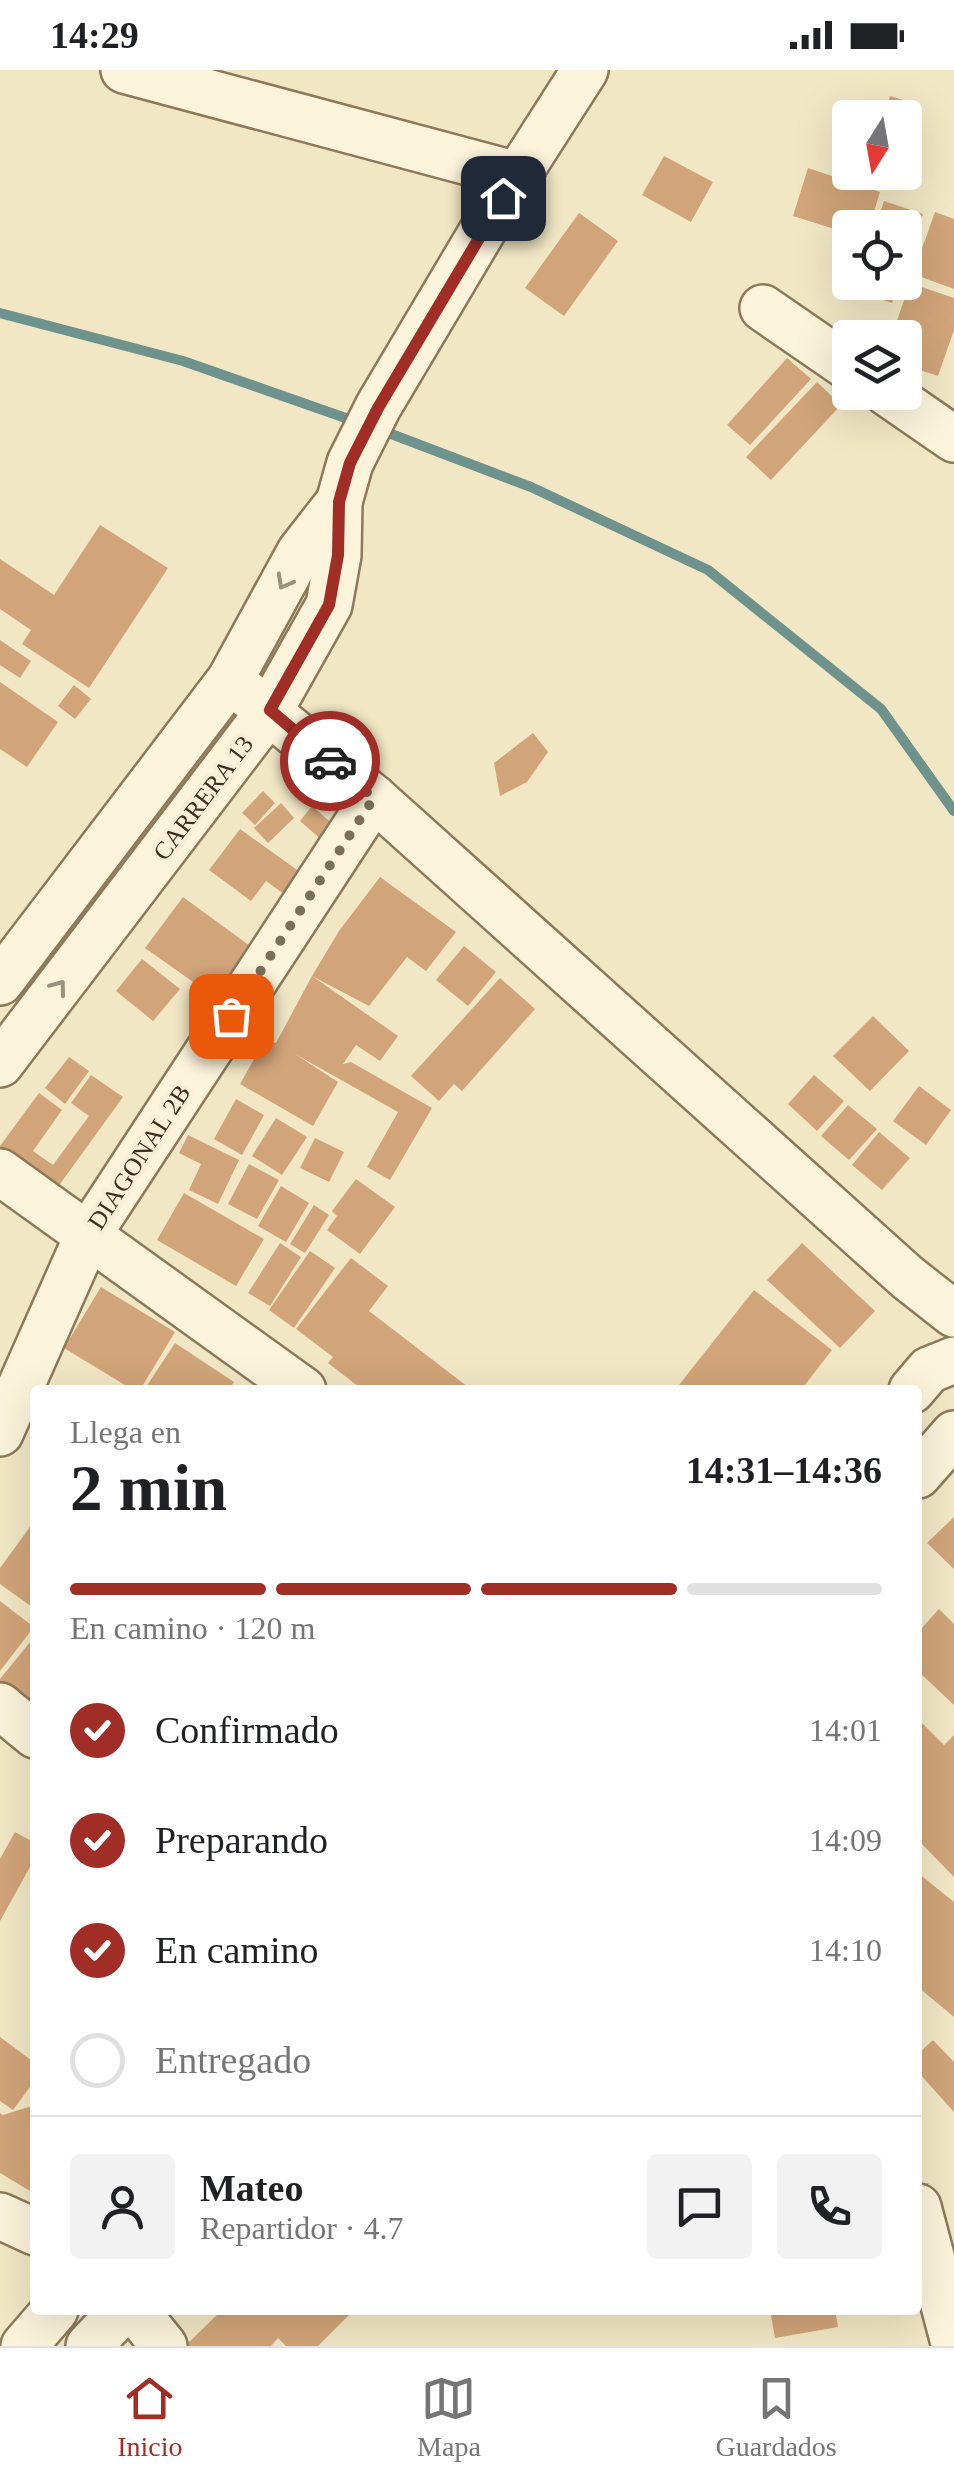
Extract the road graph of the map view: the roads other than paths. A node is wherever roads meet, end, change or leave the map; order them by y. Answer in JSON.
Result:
{"nodes":[{"id":1,"x":124,"y":70,"type":"edge"},
{"id":2,"x":585,"y":70,"type":"edge"},
{"id":3,"x":517,"y":175,"type":"junction"},
{"id":4,"x":764,"y":308,"type":"dead end"},
{"id":5,"x":832,"y":355,"type":"edge"},
{"id":6,"x":912,"y":410,"type":"edge"},
{"id":7,"x":954,"y":439,"type":"edge"},
{"id":8,"x":345,"y":482,"type":"junction"},
{"id":9,"x":230,"y":680,"type":"junction"},
{"id":10,"x":270,"y":710,"type":"junction"},
{"id":11,"x":374,"y":798,"type":"junction"},
{"id":12,"x":112,"y":835,"type":"junction"},
{"id":13,"x":152,"y":865,"type":"junction"},
{"id":14,"x":0,"y":982,"type":"edge"},
{"id":15,"x":0,"y":1064,"type":"edge"},
{"id":16,"x":0,"y":1172,"type":"edge"},
{"id":17,"x":88,"y":1235,"type":"junction"},
{"id":18,"x":954,"y":1314,"type":"edge"},
{"id":19,"x":954,"y":1360,"type":"edge"},
{"id":20,"x":297,"y":1385,"type":"edge"},
{"id":21,"x":916,"y":1385,"type":"edge"},
{"id":22,"x":0,"y":1432,"type":"edge"},
{"id":23,"x":954,"y":1434,"type":"edge"},
{"id":24,"x":922,"y":1470,"type":"edge"},
{"id":25,"x":0,"y":1706,"type":"edge"},
{"id":26,"x":30,"y":1732,"type":"edge"},
{"id":27,"x":0,"y":2216,"type":"edge"},
{"id":28,"x":922,"y":2222,"type":"edge"},
{"id":29,"x":30,"y":2230,"type":"edge"},
{"id":30,"x":51,"y":2315,"type":"edge"},
{"id":31,"x":118,"y":2315,"type":"edge"},
{"id":32,"x":138,"y":2315,"type":"edge"},
{"id":33,"x":954,"y":2343,"type":"edge"},
{"id":34,"x":24,"y":2346,"type":"edge"},
{"id":35,"x":90,"y":2346,"type":"edge"},
{"id":36,"x":164,"y":2346,"type":"edge"}],
"edges":[{"from":1,"to":3,"type":"street"},
{"from":2,"to":3,"type":"street","name":"CARRERA 13"},
{"from":3,"to":8,"type":"street","name":"CARRERA 13"},
{"from":4,"to":5,"type":"street"},
{"from":6,"to":7,"type":"street"},
{"from":8,"to":9,"type":"street","name":"CARRERA 13","one_way":true},
{"from":8,"to":10,"type":"street","name":"CARRERA 13"},
{"from":9,"to":10,"type":"street"},
{"from":9,"to":12,"type":"street","name":"CARRERA 13"},
{"from":10,"to":11,"type":"street"},
{"from":10,"to":13,"type":"street","name":"CARRERA 13"},
{"from":11,"to":17,"type":"street","name":"DIAGONAL 2B"},
{"from":11,"to":18,"type":"street"},
{"from":12,"to":13,"type":"street"},
{"from":12,"to":14,"type":"street","name":"CARRERA 13"},
{"from":15,"to":13,"type":"street","name":"CARRERA 13","one_way":true},
{"from":16,"to":17,"type":"street"},
{"from":17,"to":20,"type":"street"},
{"from":17,"to":22,"type":"street","name":"DIAGONAL 2B"},
{"from":19,"to":21,"type":"street"},
{"from":23,"to":24,"type":"street"},
{"from":25,"to":26,"type":"street"},
{"from":27,"to":29,"type":"street"},
{"from":28,"to":33,"type":"street"},
{"from":30,"to":34,"type":"street"},
{"from":31,"to":35,"type":"street"},
{"from":32,"to":36,"type":"street"}]}
